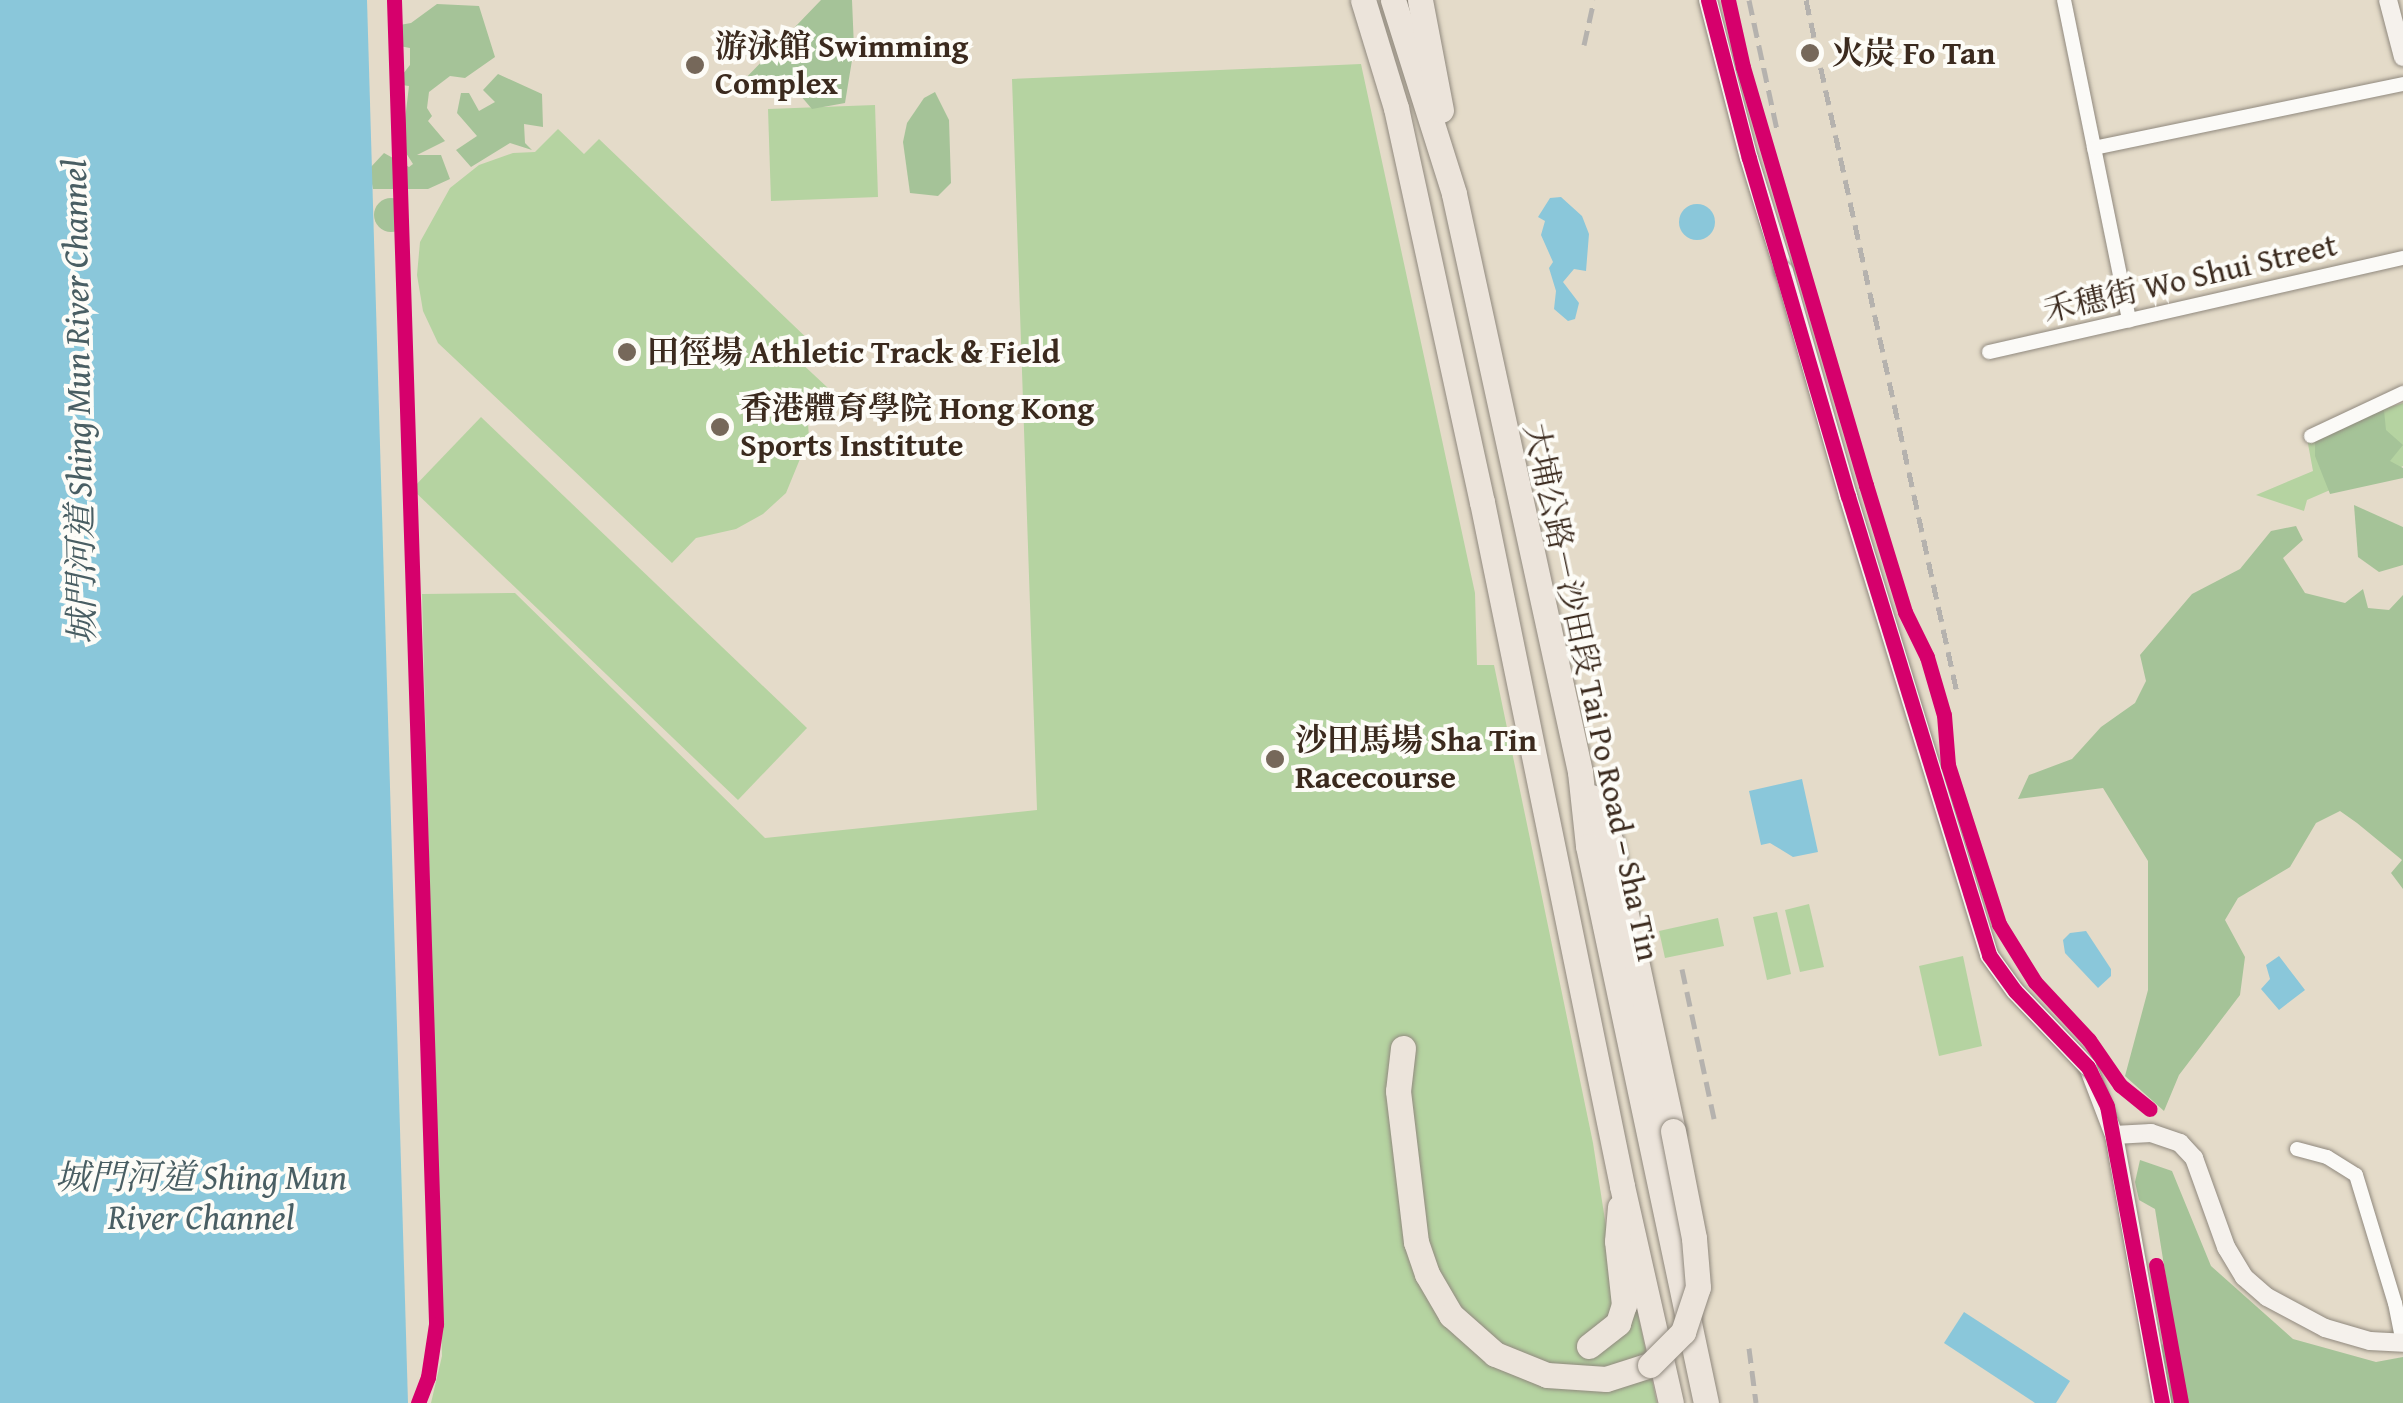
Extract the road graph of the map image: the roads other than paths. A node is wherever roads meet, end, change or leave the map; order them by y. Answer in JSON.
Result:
{"nodes":[{"id":1,"x":1363,"y":0,"type":"edge"},
{"id":2,"x":1393,"y":0,"type":"edge"},
{"id":3,"x":1420,"y":0,"type":"edge"},
{"id":4,"x":1708,"y":0,"type":"edge"},
{"id":5,"x":2064,"y":0,"type":"edge"},
{"id":6,"x":2388,"y":0,"type":"edge"},
{"id":7,"x":2403,"y":57,"type":"edge"},
{"id":8,"x":2400,"y":85,"type":"edge"},
{"id":9,"x":2094,"y":148,"type":"junction"},
{"id":10,"x":1454,"y":194,"type":"junction"},
{"id":11,"x":2403,"y":258,"type":"edge"},
{"id":12,"x":2129,"y":320,"type":"junction"},
{"id":13,"x":1989,"y":352,"type":"dead end"},
{"id":14,"x":2403,"y":392,"type":"edge"},
{"id":15,"x":2311,"y":436,"type":"dead end"},
{"id":16,"x":1580,"y":772,"type":"junction"},
{"id":17,"x":1403,"y":1048,"type":"dead end"},
{"id":18,"x":2114,"y":1134,"type":"junction"},
{"id":19,"x":2297,"y":1149,"type":"dead end"},
{"id":20,"x":1622,"y":1186,"type":"junction"},
{"id":21,"x":2403,"y":1343,"type":"edge"},
{"id":22,"x":1589,"y":1346,"type":"dead end"},
{"id":23,"x":1671,"y":1403,"type":"edge"},
{"id":24,"x":1706,"y":1403,"type":"edge"},
{"id":25,"x":2162,"y":1403,"type":"edge"}],
"edges":[{"from":1,"to":20,"type":"highway","name":"大埔公路－沙田段 Tai Po Road – Sha Tin"},
{"from":2,"to":10,"type":"highway","name":"大埔公路－沙田段 Tai Po Road – Sha Tin"},
{"from":3,"to":10,"type":"highway"},
{"from":4,"to":18,"type":"street","bridge":true},
{"from":5,"to":9,"type":"street"},
{"from":6,"to":7,"type":"street"},
{"from":8,"to":9,"type":"street"},
{"from":9,"to":12,"type":"street"},
{"from":10,"to":16,"type":"highway","name":"大埔公路－沙田段 Tai Po Road – Sha Tin"},
{"from":11,"to":12,"type":"street","name":"禾穗街 Wo Shui Street"},
{"from":12,"to":13,"type":"street","name":"禾穗街 Wo Shui Street"},
{"from":14,"to":15,"type":"street"},
{"from":16,"to":17,"type":"highway","bridge":true},
{"from":16,"to":24,"type":"highway","name":"大埔公路－沙田段 Tai Po Road – Sha Tin"},
{"from":18,"to":21,"type":"street"},
{"from":18,"to":25,"type":"street"},
{"from":19,"to":21,"type":"street"},
{"from":20,"to":22,"type":"highway"},
{"from":20,"to":23,"type":"highway","name":"大埔公路－沙田段 Tai Po Road – Sha Tin"}]}
